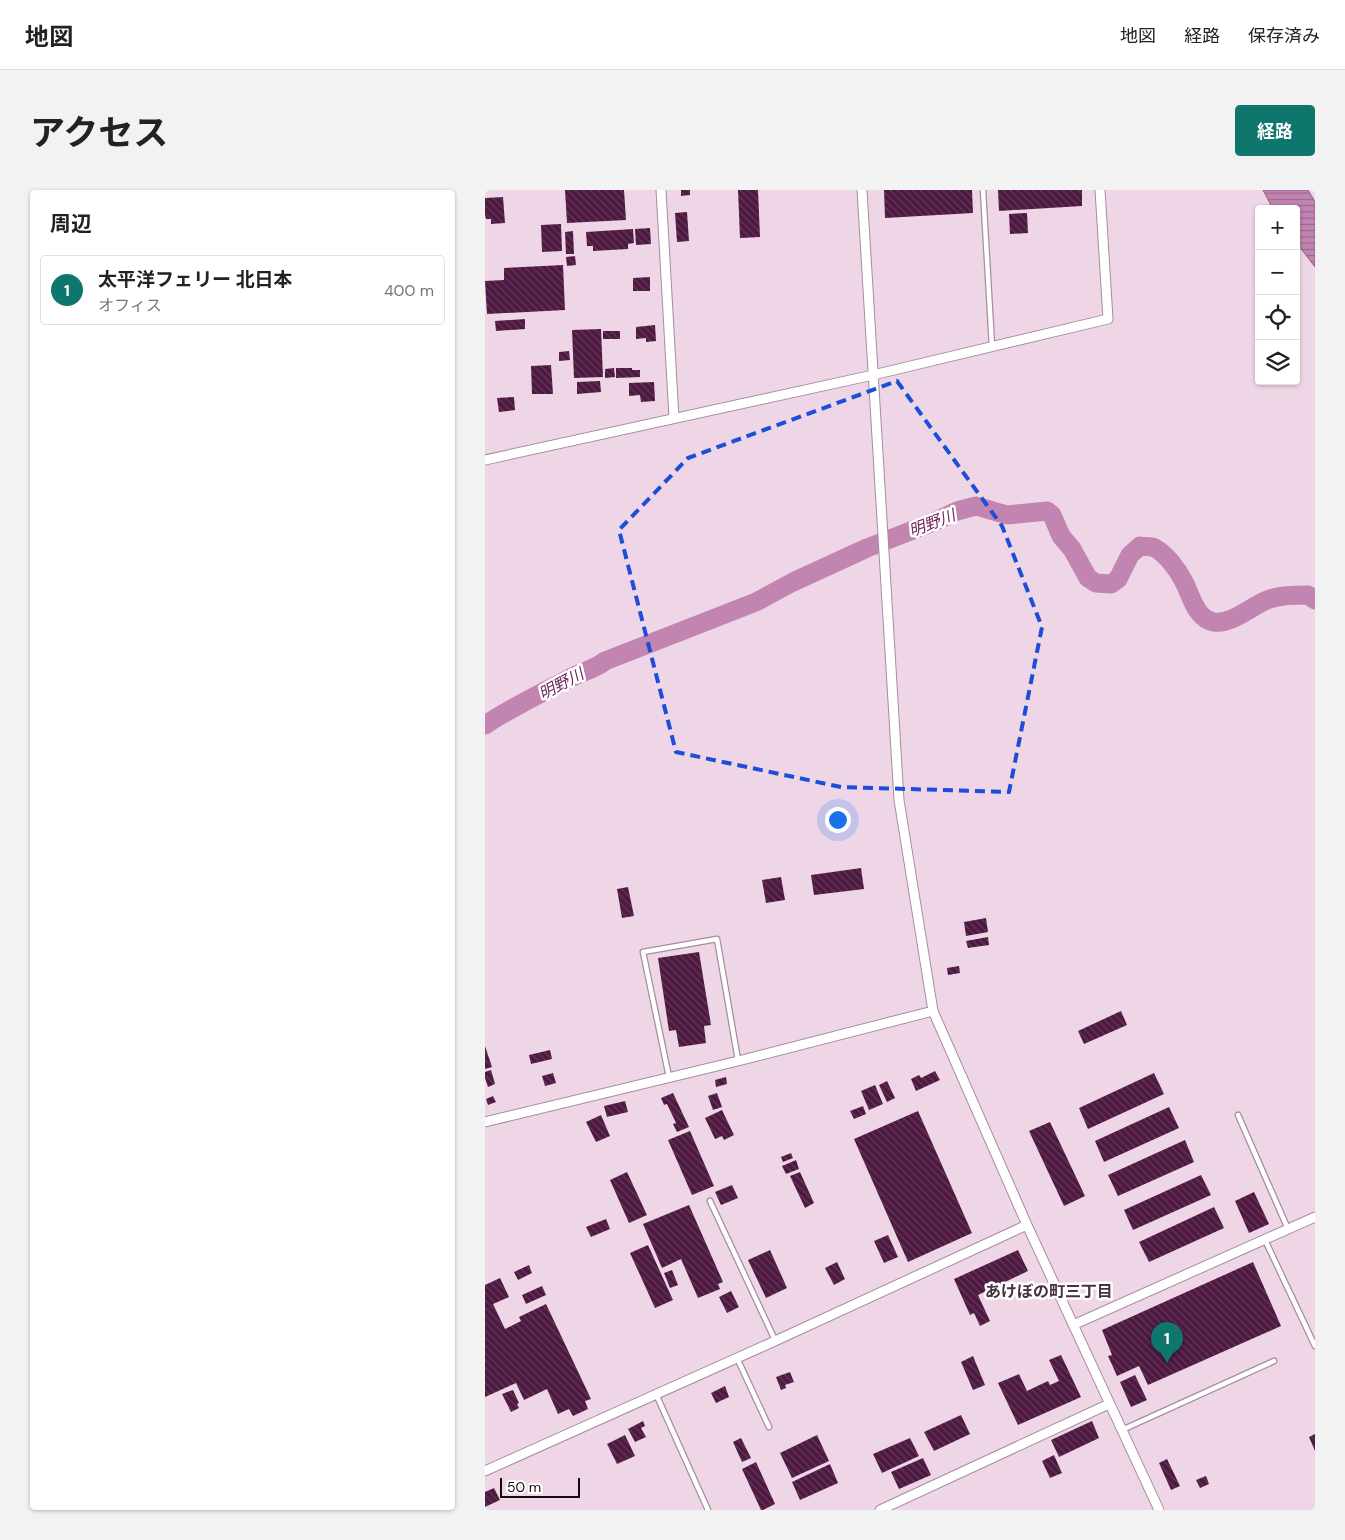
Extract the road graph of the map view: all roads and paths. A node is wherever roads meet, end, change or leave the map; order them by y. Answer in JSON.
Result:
{"nodes":[{"id":1,"x":661,"y":190,"type":"edge"},
{"id":2,"x":862,"y":190,"type":"edge"},
{"id":3,"x":983,"y":190,"type":"edge"},
{"id":4,"x":1100,"y":190,"type":"edge"},
{"id":5,"x":992,"y":346,"type":"junction"},
{"id":6,"x":873,"y":375,"type":"junction"},
{"id":7,"x":674,"y":418,"type":"junction"},
{"id":8,"x":485,"y":460,"type":"edge"},
{"id":9,"x":933,"y":1011,"type":"junction"},
{"id":10,"x":738,"y":1061,"type":"junction"},
{"id":11,"x":669,"y":1077,"type":"junction"},
{"id":12,"x":1238,"y":1115,"type":"dead end"},
{"id":13,"x":485,"y":1122,"type":"edge"},
{"id":14,"x":710,"y":1201,"type":"dead end"},
{"id":15,"x":1315,"y":1217,"type":"edge"},
{"id":16,"x":1027,"y":1225,"type":"junction"},
{"id":17,"x":1288,"y":1229,"type":"junction"},
{"id":18,"x":1265,"y":1240,"type":"junction"},
{"id":19,"x":1073,"y":1325,"type":"junction"},
{"id":20,"x":775,"y":1341,"type":"junction"},
{"id":21,"x":1315,"y":1346,"type":"edge"},
{"id":22,"x":737,"y":1358,"type":"junction"},
{"id":23,"x":1274,"y":1360,"type":"dead end"},
{"id":24,"x":656,"y":1394,"type":"junction"},
{"id":25,"x":1109,"y":1404,"type":"junction"},
{"id":26,"x":769,"y":1427,"type":"dead end"},
{"id":27,"x":1121,"y":1430,"type":"junction"},
{"id":28,"x":485,"y":1471,"type":"edge"},
{"id":29,"x":707,"y":1510,"type":"edge"},
{"id":30,"x":879,"y":1510,"type":"edge"},
{"id":31,"x":1159,"y":1510,"type":"edge"}],
"edges":[{"from":1,"to":7,"type":"street"},
{"from":2,"to":6,"type":"street"},
{"from":3,"to":5,"type":"lane"},
{"from":4,"to":5,"type":"street"},
{"from":5,"to":6,"type":"street"},
{"from":6,"to":7,"type":"street"},
{"from":6,"to":9,"type":"street"},
{"from":7,"to":8,"type":"street"},
{"from":9,"to":10,"type":"street"},
{"from":9,"to":16,"type":"street"},
{"from":10,"to":11,"type":"street"},
{"from":10,"to":11,"type":"lane"},
{"from":11,"to":13,"type":"street"},
{"from":12,"to":17,"type":"lane"},
{"from":14,"to":20,"type":"lane"},
{"from":15,"to":17,"type":"street"},
{"from":16,"to":19,"type":"street"},
{"from":16,"to":20,"type":"street"},
{"from":17,"to":18,"type":"street"},
{"from":18,"to":19,"type":"street"},
{"from":18,"to":21,"type":"lane"},
{"from":19,"to":25,"type":"street"},
{"from":20,"to":22,"type":"street"},
{"from":22,"to":24,"type":"street"},
{"from":22,"to":26,"type":"lane"},
{"from":23,"to":27,"type":"lane"},
{"from":24,"to":28,"type":"street"},
{"from":24,"to":29,"type":"lane"},
{"from":25,"to":27,"type":"street"},
{"from":25,"to":30,"type":"street"},
{"from":27,"to":31,"type":"street"}]}
